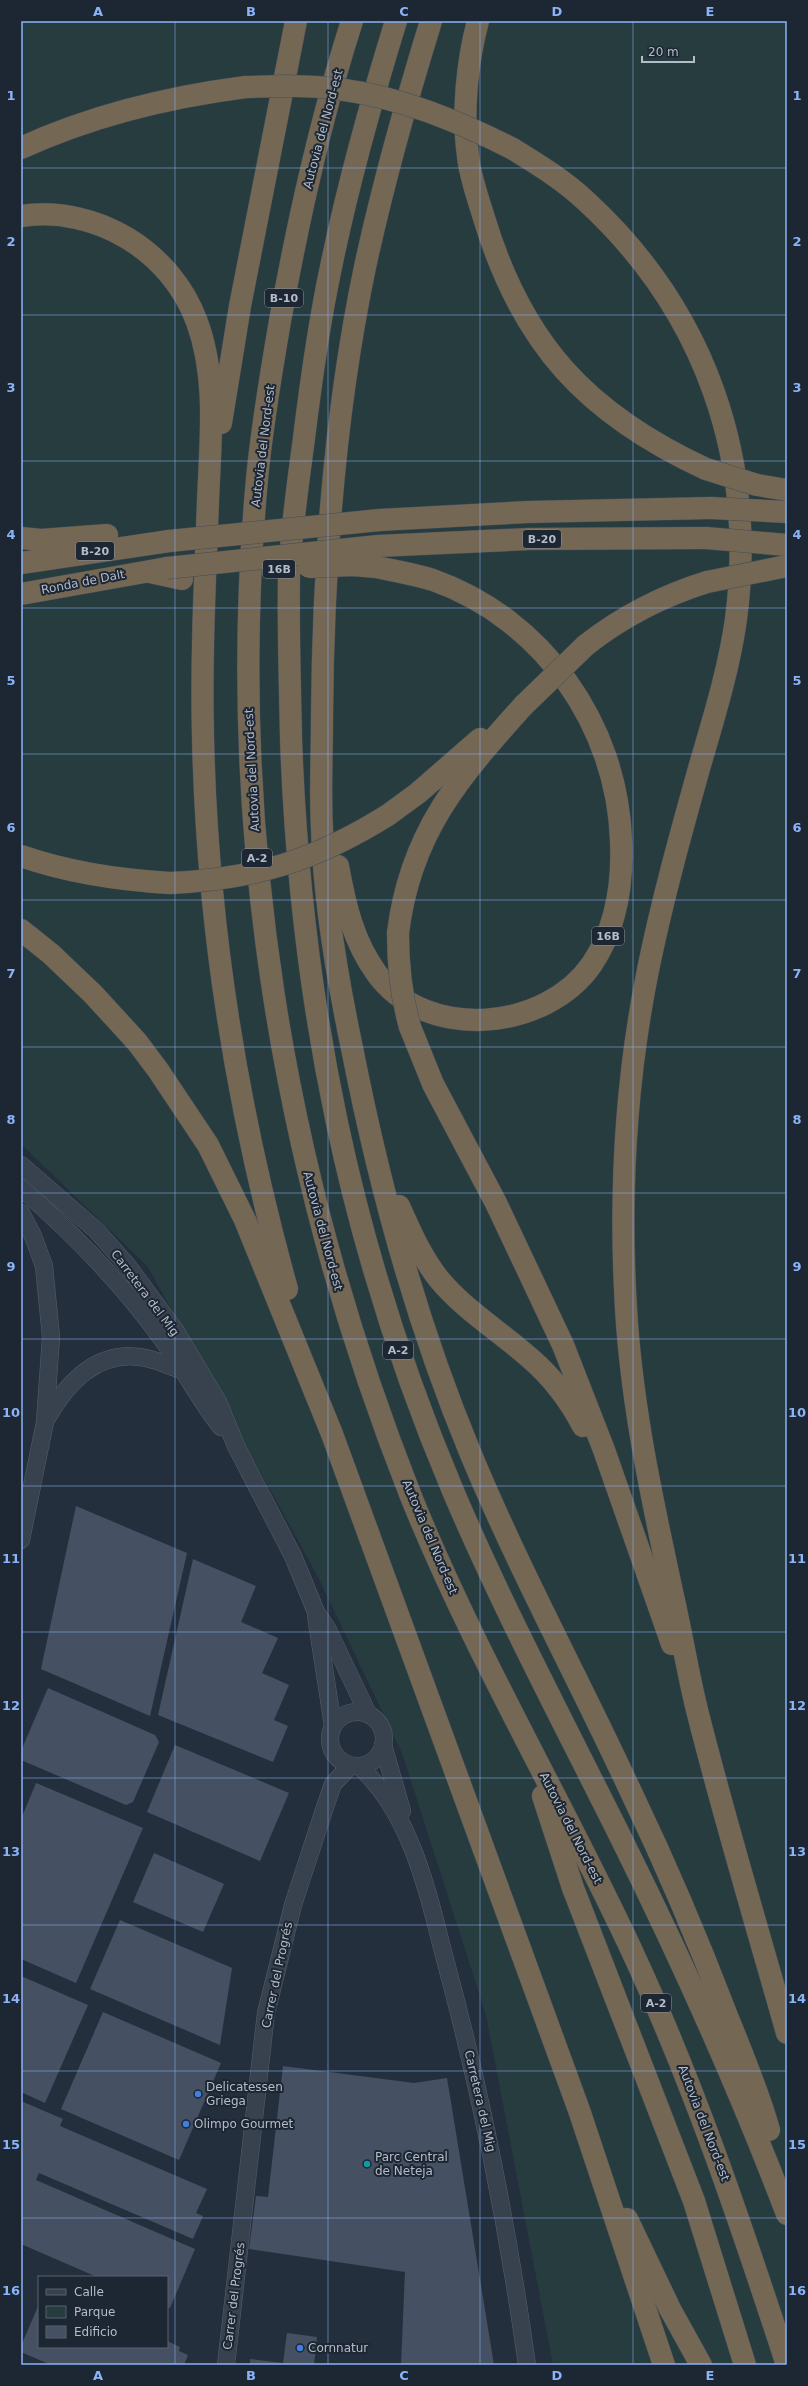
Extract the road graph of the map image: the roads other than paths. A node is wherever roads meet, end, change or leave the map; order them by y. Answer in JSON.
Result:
{"nodes":[{"id":1,"x":296,"y":21,"type":"edge"},
{"id":2,"x":352,"y":21,"type":"edge"},
{"id":3,"x":396,"y":21,"type":"edge"},
{"id":4,"x":432,"y":21,"type":"edge"},
{"id":5,"x":478,"y":21,"type":"edge"},
{"id":6,"x":21,"y":148,"type":"edge"},
{"id":7,"x":21,"y":216,"type":"edge"},
{"id":8,"x":787,"y":490,"type":"edge"},
{"id":9,"x":787,"y":512,"type":"edge"},
{"id":10,"x":168,"y":534,"type":"junction"},
{"id":11,"x":21,"y":538,"type":"edge"},
{"id":12,"x":787,"y":545,"type":"edge"},
{"id":13,"x":377,"y":556,"type":"junction"},
{"id":14,"x":21,"y":563,"type":"edge"},
{"id":15,"x":787,"y":566,"type":"edge"},
{"id":16,"x":252,"y":582,"type":"joint"},
{"id":17,"x":205,"y":587,"type":"junction"},
{"id":18,"x":21,"y":594,"type":"edge"},
{"id":19,"x":522,"y":703,"type":"junction"},
{"id":20,"x":322,"y":766,"type":"junction"},
{"id":21,"x":21,"y":856,"type":"edge"},
{"id":22,"x":21,"y":930,"type":"edge"},
{"id":23,"x":361,"y":1098,"type":"junction"},
{"id":24,"x":21,"y":1165,"type":"edge"},
{"id":25,"x":21,"y":1188,"type":"edge"},
{"id":26,"x":21,"y":1212,"type":"edge"},
{"id":27,"x":184,"y":1371,"type":"junction"},
{"id":28,"x":45,"y":1422,"type":"junction"},
{"id":29,"x":332,"y":1434,"type":"junction"},
{"id":30,"x":236,"y":1446,"type":"junction"},
{"id":31,"x":625,"y":1514,"type":"junction"},
{"id":32,"x":21,"y":1540,"type":"edge"},
{"id":33,"x":316,"y":1612,"type":"junction"},
{"id":34,"x":697,"y":1711,"type":"junction"},
{"id":35,"x":368,"y":1714,"type":"junction"},
{"id":36,"x":333,"y":1726,"type":"junction"},
{"id":37,"x":525,"y":1737,"type":"junction"},
{"id":38,"x":383,"y":1745,"type":"junction"},
{"id":39,"x":355,"y":1766,"type":"junction"},
{"id":40,"x":409,"y":1843,"type":"junction"},
{"id":41,"x":787,"y":2033,"type":"edge"},
{"id":42,"x":580,"y":2110,"type":"junction"},
{"id":43,"x":787,"y":2193,"type":"edge"},
{"id":44,"x":787,"y":2214,"type":"edge"},
{"id":45,"x":226,"y":2365,"type":"edge"},
{"id":46,"x":527,"y":2365,"type":"edge"},
{"id":47,"x":664,"y":2365,"type":"edge"},
{"id":48,"x":701,"y":2365,"type":"edge"},
{"id":49,"x":745,"y":2365,"type":"edge"},
{"id":50,"x":786,"y":2365,"type":"edge"}],
"edges":[{"from":1,"to":17,"type":"highway"},
{"from":2,"to":16,"type":"highway","name":"Autovia del Nord-est","number":"B-10"},
{"from":3,"to":44,"type":"highway","number":"A-2"},
{"from":4,"to":20,"type":"highway"},
{"from":5,"to":8,"type":"highway","bridge":true},
{"from":6,"to":34,"type":"highway","bridge":true},
{"from":7,"to":17,"type":"highway"},
{"from":9,"to":10,"type":"highway","number":"B-20","bridge":true},
{"from":10,"to":11,"type":"highway"},
{"from":10,"to":14,"type":"highway","number":"B-20"},
{"from":12,"to":13,"type":"highway","number":"B-20","bridge":true},
{"from":13,"to":18,"type":"highway","name":"Ronda de Dalt","number":"B-20","bridge":true},
{"from":13,"to":20,"type":"highway","number":"16B"},
{"from":15,"to":19,"type":"highway","bridge":true},
{"from":16,"to":37,"type":"highway","name":"Autovia del Nord-est","number":"A-2"},
{"from":17,"to":29,"type":"highway"},
{"from":19,"to":21,"type":"highway","bridge":true},
{"from":19,"to":31,"type":"highway","bridge":true},
{"from":20,"to":23,"type":"highway"},
{"from":22,"to":29,"type":"highway"},
{"from":23,"to":31,"type":"highway"},
{"from":23,"to":43,"type":"highway"},
{"from":24,"to":30,"type":"street","name":"Carretera del Mig"},
{"from":25,"to":27,"type":"street","name":"Carretera del Mig"},
{"from":26,"to":28,"type":"street"},
{"from":27,"to":28,"type":"street"},
{"from":27,"to":30,"type":"street","name":"Carretera del Mig"},
{"from":28,"to":32,"type":"street"},
{"from":29,"to":42,"type":"highway"},
{"from":30,"to":33,"type":"street","name":"Carretera del Mig"},
{"from":31,"to":34,"type":"highway"},
{"from":33,"to":35,"type":"street","name":"Carretera del Mig"},
{"from":33,"to":36,"type":"street","name":"Carretera del Mig"},
{"from":34,"to":41,"type":"highway"},
{"from":35,"to":36,"type":"street"},
{"from":35,"to":38,"type":"street"},
{"from":36,"to":39,"type":"street"},
{"from":37,"to":49,"type":"highway"},
{"from":37,"to":50,"type":"highway","name":"Autovia del Nord-est","number":"A-2"},
{"from":38,"to":39,"type":"street"},
{"from":38,"to":40,"type":"street","name":"Carretera del Mig"},
{"from":39,"to":40,"type":"street","name":"Carretera del Mig"},
{"from":39,"to":45,"type":"street","name":"Carrer del Progrés"},
{"from":40,"to":46,"type":"street","name":"Carretera del Mig"},
{"from":42,"to":47,"type":"highway"},
{"from":42,"to":48,"type":"highway"}]}
